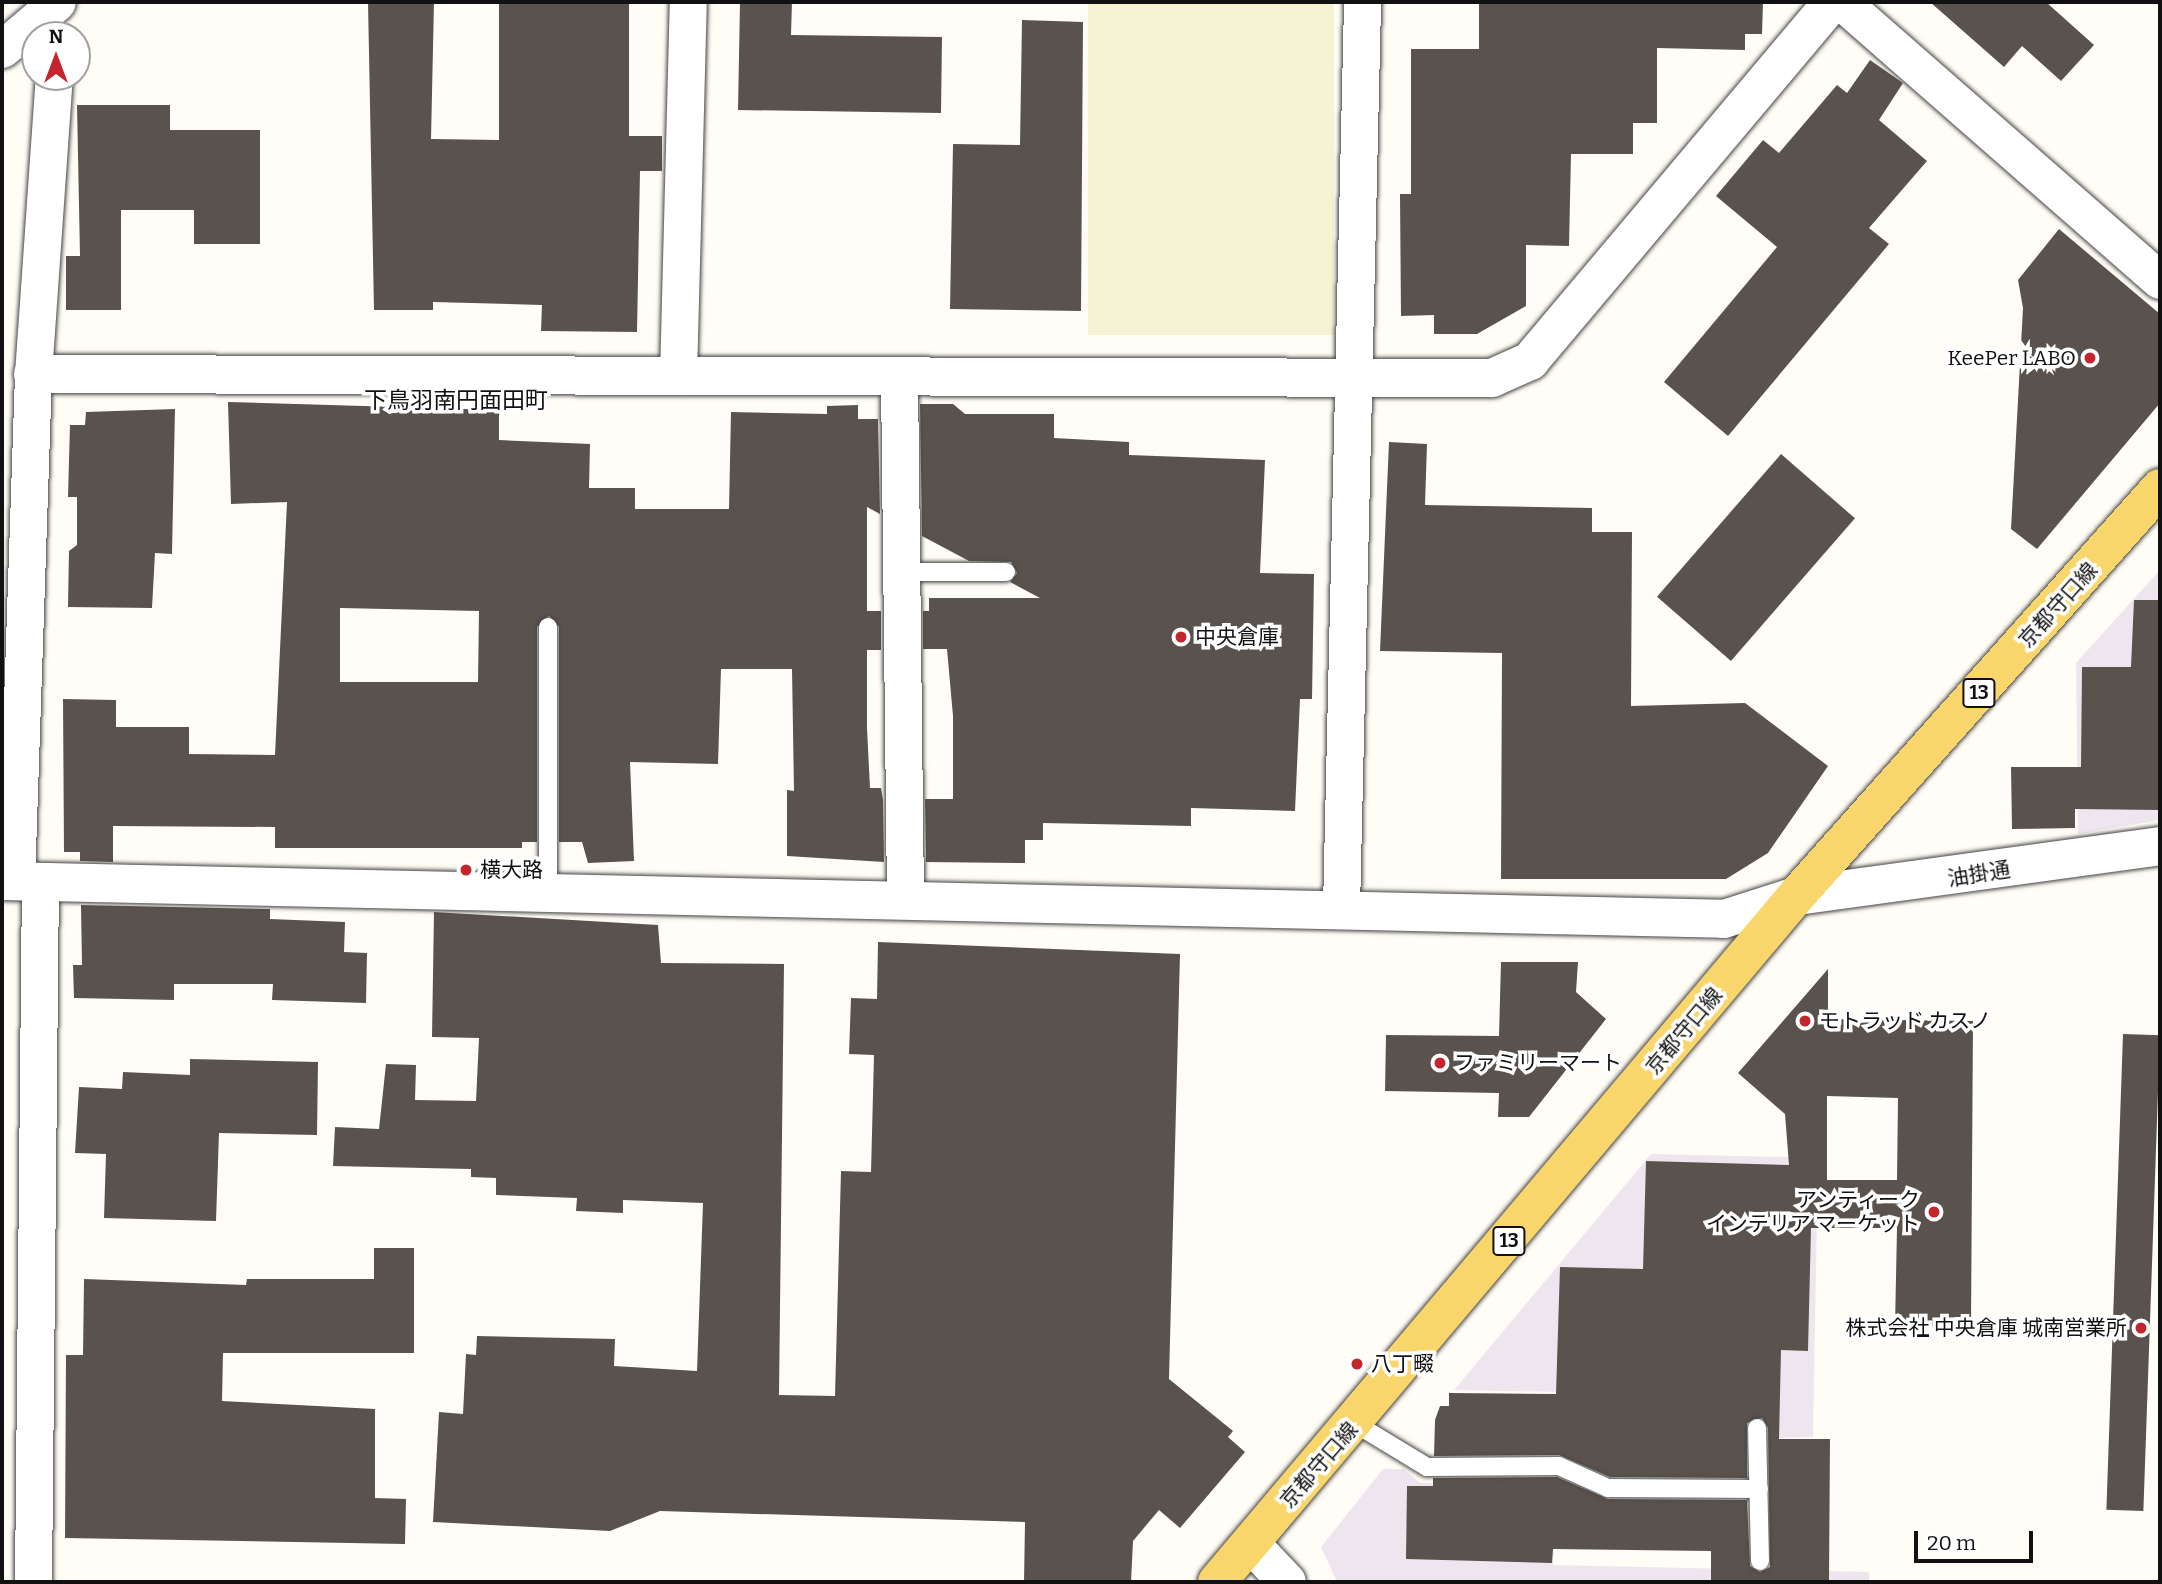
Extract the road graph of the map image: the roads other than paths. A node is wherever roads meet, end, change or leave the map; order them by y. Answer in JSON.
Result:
{"nodes":[{"id":1,"x":58,"y":2,"type":"edge"},
{"id":2,"x":688,"y":2,"type":"edge"},
{"id":3,"x":1362,"y":2,"type":"edge"},
{"id":4,"x":1832,"y":2,"type":"edge"},
{"id":5,"x":1842,"y":2,"type":"edge"},
{"id":6,"x":57,"y":21,"type":"edge"},
{"id":7,"x":2,"y":49,"type":"edge"},
{"id":8,"x":53,"y":91,"type":"edge"},
{"id":9,"x":2160,"y":281,"type":"edge"},
{"id":10,"x":33,"y":374,"type":"junction"},
{"id":11,"x":678,"y":376,"type":"junction"},
{"id":12,"x":899,"y":377,"type":"junction"},
{"id":13,"x":1354,"y":377,"type":"junction"},
{"id":14,"x":2160,"y":488,"type":"edge"},
{"id":15,"x":901,"y":572,"type":"junction"},
{"id":16,"x":1006,"y":572,"type":"dead end"},
{"id":17,"x":548,"y":626,"type":"dead end"},
{"id":18,"x":2160,"y":846,"type":"edge"},
{"id":19,"x":19,"y":881,"type":"edge"},
{"id":20,"x":548,"y":892,"type":"junction"},
{"id":21,"x":1796,"y":896,"type":"junction"},
{"id":22,"x":905,"y":900,"type":"junction"},
{"id":23,"x":1341,"y":908,"type":"junction"},
{"id":24,"x":1356,"y":1424,"type":"junction"},
{"id":25,"x":1758,"y":1427,"type":"dead end"},
{"id":26,"x":1759,"y":1489,"type":"junction"},
{"id":27,"x":16,"y":1540,"type":"edge"},
{"id":28,"x":1251,"y":1544,"type":"junction"},
{"id":29,"x":1760,"y":1561,"type":"dead end"},
{"id":30,"x":33,"y":1582,"type":"edge"},
{"id":31,"x":1217,"y":1582,"type":"edge"},
{"id":32,"x":1286,"y":1582,"type":"edge"}],
"edges":[{"from":1,"to":6,"type":"street"},
{"from":1,"to":7,"type":"street"},
{"from":2,"to":11,"type":"street"},
{"from":3,"to":13,"type":"street"},
{"from":4,"to":13,"type":"street"},
{"from":5,"to":9,"type":"street"},
{"from":8,"to":10,"type":"street"},
{"from":10,"to":11,"type":"street"},
{"from":10,"to":19,"type":"street"},
{"from":11,"to":12,"type":"street"},
{"from":12,"to":13,"type":"street"},
{"from":12,"to":15,"type":"street"},
{"from":13,"to":23,"type":"street"},
{"from":14,"to":21,"type":"main road","name":"京都守口線","number":"13"},
{"from":15,"to":16,"type":"lane"},
{"from":15,"to":22,"type":"street"},
{"from":17,"to":20,"type":"lane"},
{"from":18,"to":21,"type":"street","name":"油掛通"},
{"from":19,"to":20,"type":"street","name":"油掛通"},
{"from":19,"to":27,"type":"street"},
{"from":20,"to":22,"type":"street","name":"油掛通"},
{"from":21,"to":23,"type":"street","name":"油掛通"},
{"from":21,"to":24,"type":"main road","name":"京都守口線","number":"13"},
{"from":22,"to":23,"type":"street","name":"油掛通"},
{"from":24,"to":26,"type":"lane"},
{"from":24,"to":28,"type":"main road","name":"京都守口線","number":"13"},
{"from":25,"to":26,"type":"lane"},
{"from":26,"to":29,"type":"lane"},
{"from":27,"to":30,"type":"street"},
{"from":28,"to":31,"type":"main road","name":"京都守口線","number":"13"},
{"from":28,"to":32,"type":"street"}]}
